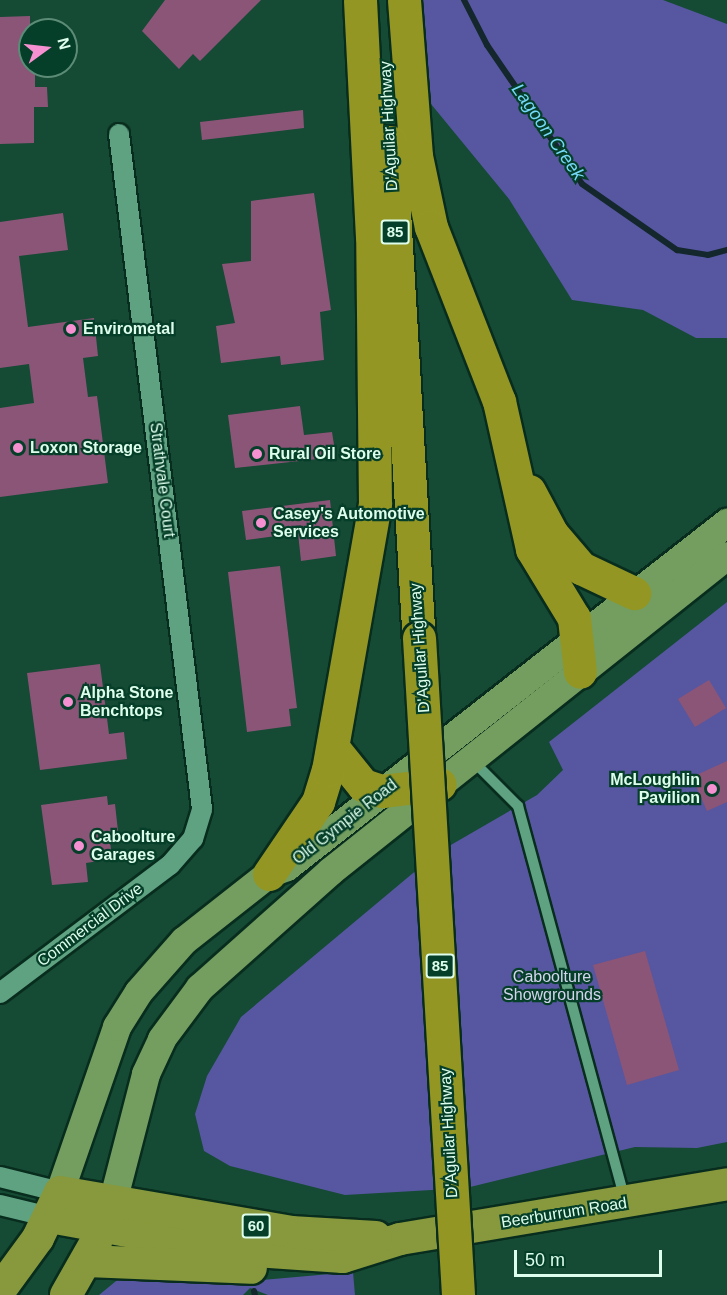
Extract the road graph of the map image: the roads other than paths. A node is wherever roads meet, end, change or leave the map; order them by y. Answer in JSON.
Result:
{"nodes":[{"id":1,"x":360,"y":0,"type":"edge"},
{"id":2,"x":382,"y":0,"type":"edge"},
{"id":3,"x":404,"y":0,"type":"edge"},
{"id":4,"x":387,"y":88,"type":"junction"},
{"id":5,"x":119,"y":134,"type":"dead end"},
{"id":6,"x":517,"y":480,"type":"junction"},
{"id":7,"x":727,"y":523,"type":"edge"},
{"id":8,"x":727,"y":556,"type":"edge"},
{"id":9,"x":634,"y":593,"type":"junction"},
{"id":10,"x":579,"y":634,"type":"junction"},
{"id":11,"x":580,"y":672,"type":"junction"},
{"id":12,"x":333,"y":748,"type":"junction"},
{"id":13,"x":471,"y":759,"type":"junction"},
{"id":14,"x":440,"y":784,"type":"junction"},
{"id":15,"x":382,"y":791,"type":"junction"},
{"id":16,"x":199,"y":826,"type":"joint"},
{"id":17,"x":269,"y":874,"type":"junction"},
{"id":18,"x":554,"y":931,"type":"junction"},
{"id":19,"x":548,"y":948,"type":"dead end"},
{"id":20,"x":557,"y":985,"type":"dead end"},
{"id":21,"x":570,"y":990,"type":"junction"},
{"id":22,"x":0,"y":993,"type":"edge"},
{"id":23,"x":0,"y":1176,"type":"edge"},
{"id":24,"x":727,"y":1184,"type":"edge"},
{"id":25,"x":626,"y":1203,"type":"junction"},
{"id":26,"x":55,"y":1204,"type":"junction"},
{"id":27,"x":0,"y":1205,"type":"edge"},
{"id":28,"x":108,"y":1214,"type":"junction"},
{"id":29,"x":400,"y":1239,"type":"junction"},
{"id":30,"x":279,"y":1256,"type":"junction"},
{"id":31,"x":87,"y":1262,"type":"junction"},
{"id":32,"x":0,"y":1290,"type":"edge"},
{"id":33,"x":66,"y":1295,"type":"edge"},
{"id":34,"x":458,"y":1295,"type":"edge"}],
"edges":[{"from":1,"to":4,"type":"highway"},
{"from":2,"to":4,"type":"highway","name":"D'Aguilar Highway","number":"85"},
{"from":3,"to":4,"type":"highway"},
{"from":4,"to":6,"type":"highway"},
{"from":4,"to":12,"type":"highway"},
{"from":4,"to":34,"type":"highway","name":"D'Aguilar Highway","number":"85","bridge":true},
{"from":5,"to":16,"type":"street","name":"Strathvale Court"},
{"from":6,"to":9,"type":"highway"},
{"from":6,"to":10,"type":"highway"},
{"from":7,"to":9,"type":"main road","name":"Old Gympie Road"},
{"from":8,"to":11,"type":"main road","name":"Old Gympie Road"},
{"from":9,"to":10,"type":"main road","name":"Old Gympie Road"},
{"from":10,"to":11,"type":"highway"},
{"from":10,"to":15,"type":"main road","name":"Old Gympie Road"},
{"from":11,"to":13,"type":"main road","name":"Old Gympie Road"},
{"from":12,"to":15,"type":"highway"},
{"from":12,"to":17,"type":"highway"},
{"from":13,"to":14,"type":"main road","name":"Old Gympie Road"},
{"from":13,"to":18,"type":"lane"},
{"from":14,"to":15,"type":"highway"},
{"from":14,"to":28,"type":"main road","name":"Old Gympie Road"},
{"from":15,"to":17,"type":"main road","name":"Old Gympie Road"},
{"from":16,"to":22,"type":"street","name":"Commercial Drive"},
{"from":17,"to":26,"type":"main road","name":"Old Gympie Road"},
{"from":18,"to":19,"type":"lane"},
{"from":18,"to":21,"type":"lane"},
{"from":20,"to":21,"type":"lane"},
{"from":21,"to":25,"type":"lane"},
{"from":23,"to":26,"type":"street"},
{"from":24,"to":25,"type":"main road","name":"Beerburrum Road","number":"60"},
{"from":25,"to":29,"type":"main road","name":"Beerburrum Road","number":"60"},
{"from":26,"to":27,"type":"street"},
{"from":26,"to":28,"type":"main road","name":"Beerburrum Road","number":"60"},
{"from":26,"to":32,"type":"main road"},
{"from":28,"to":29,"type":"main road","name":"Beerburrum Road","number":"60"},
{"from":28,"to":30,"type":"main road","name":"Beerburrum Road","number":"60"},
{"from":28,"to":31,"type":"main road"},
{"from":29,"to":30,"type":"main road","name":"Beerburrum Road","number":"60"},
{"from":30,"to":31,"type":"main road","number":"60"},
{"from":31,"to":33,"type":"main road"}]}
